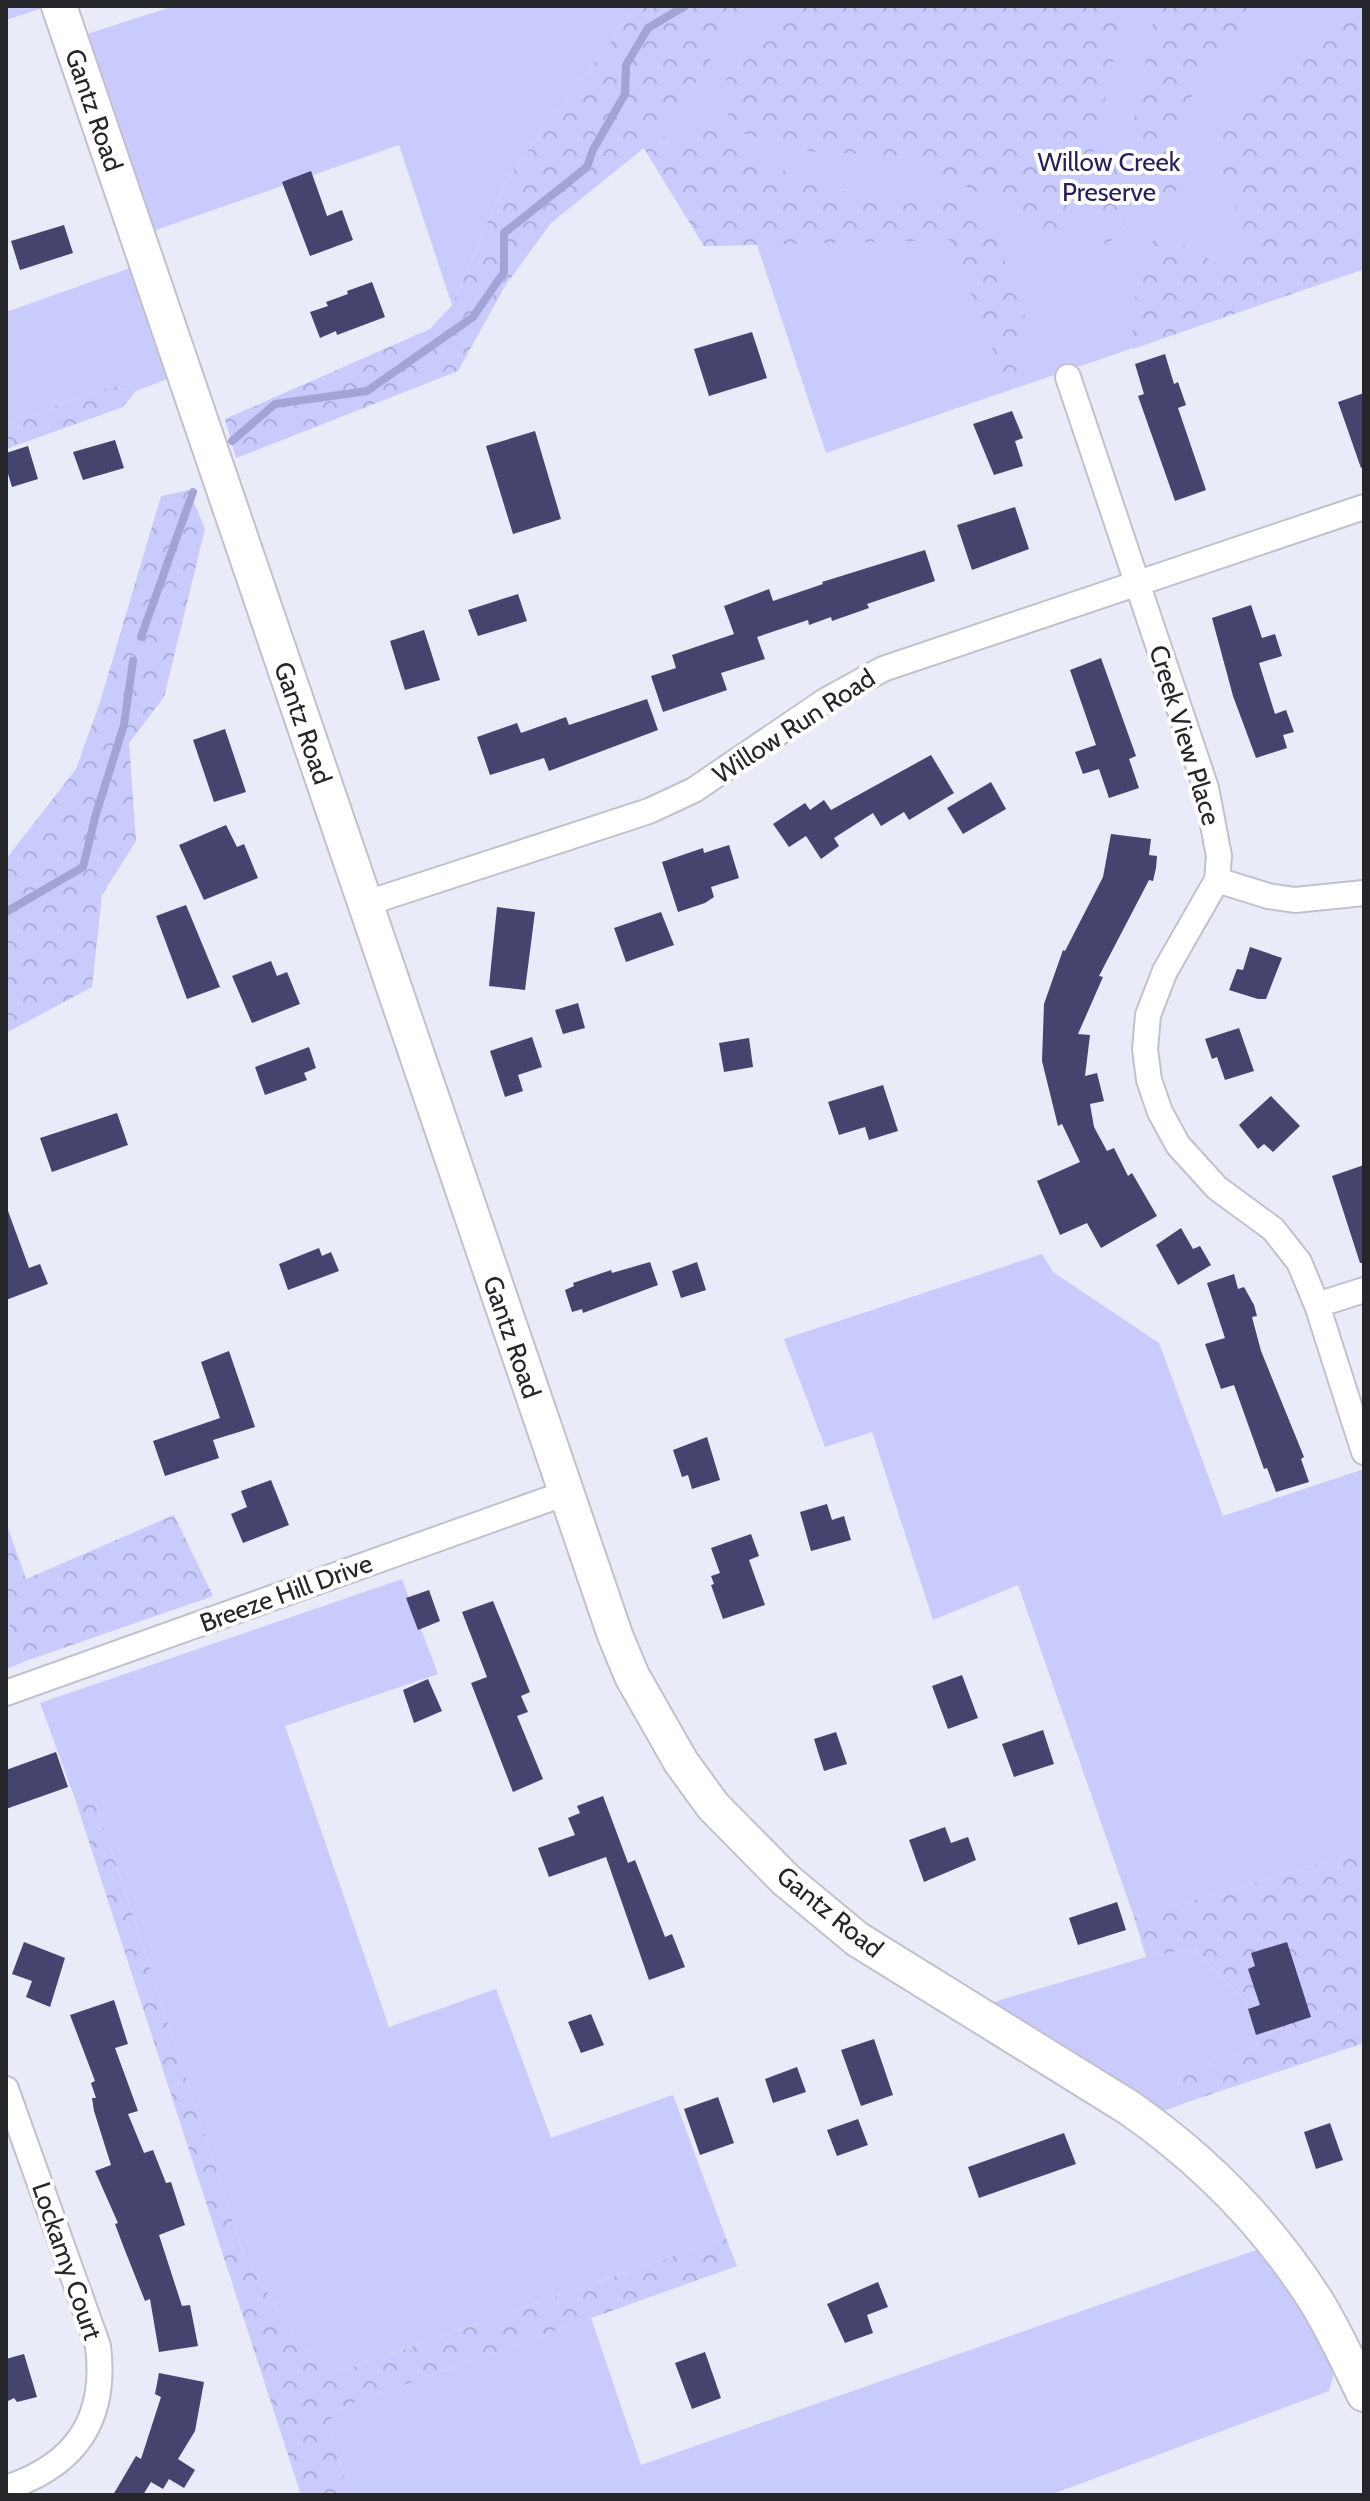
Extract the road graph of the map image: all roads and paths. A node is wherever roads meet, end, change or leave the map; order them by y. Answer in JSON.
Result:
{"nodes":[{"id":1,"x":59,"y":6,"type":"edge"},
{"id":2,"x":1068,"y":377,"type":"dead end"},
{"id":3,"x":1364,"y":507,"type":"edge"},
{"id":4,"x":1137,"y":584,"type":"junction"},
{"id":5,"x":1217,"y":880,"type":"junction"},
{"id":6,"x":1364,"y":893,"type":"edge"},
{"id":7,"x":364,"y":904,"type":"junction"},
{"id":8,"x":1364,"y":1290,"type":"edge"},
{"id":9,"x":1317,"y":1305,"type":"junction"},
{"id":10,"x":1364,"y":1452,"type":"edge"},
{"id":11,"x":566,"y":1493,"type":"junction"},
{"id":12,"x":6,"y":1693,"type":"edge"},
{"id":13,"x":6,"y":2089,"type":"edge"},
{"id":14,"x":1364,"y":2394,"type":"edge"},
{"id":15,"x":6,"y":2488,"type":"edge"}],
"edges":[{"from":1,"to":7,"type":"main road","name":"Gantz Road"},
{"from":2,"to":4,"type":"street","name":"Creek View Place"},
{"from":3,"to":4,"type":"street","name":"Willow Run Road"},
{"from":4,"to":5,"type":"street","name":"Creek View Place"},
{"from":4,"to":7,"type":"street","name":"Willow Run Road"},
{"from":5,"to":6,"type":"street"},
{"from":5,"to":9,"type":"street"},
{"from":7,"to":11,"type":"main road","name":"Gantz Road"},
{"from":8,"to":9,"type":"street"},
{"from":9,"to":10,"type":"street"},
{"from":11,"to":12,"type":"street","name":"Breeze Hill Drive"},
{"from":11,"to":14,"type":"main road","name":"Gantz Road"},
{"from":13,"to":15,"type":"street","name":"Lockamy Court"}]}
